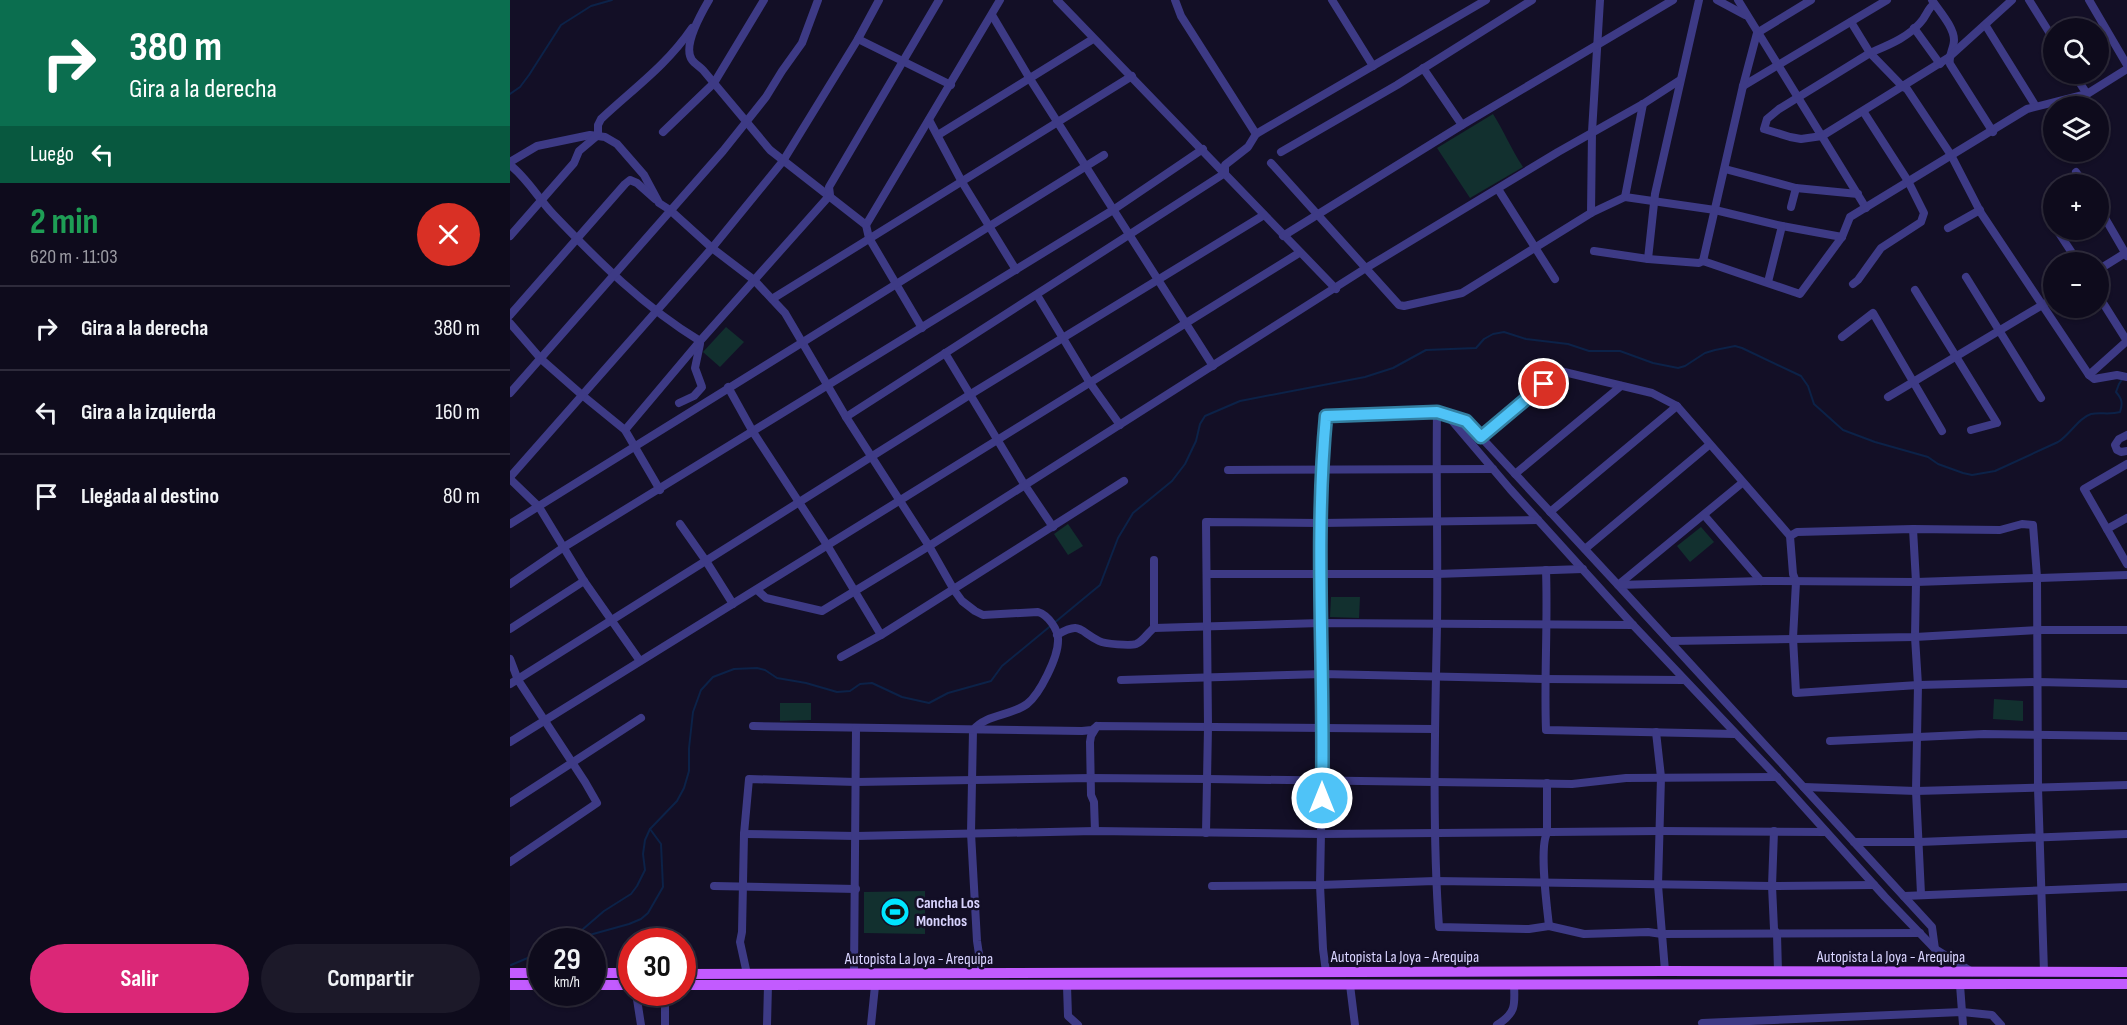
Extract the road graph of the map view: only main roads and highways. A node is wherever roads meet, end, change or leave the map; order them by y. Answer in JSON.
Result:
{"nodes":[{"id":1,"x":2127,"y":972,"type":"edge"},
{"id":2,"x":510,"y":973,"type":"edge"},
{"id":3,"x":528,"y":973,"type":"edge"},
{"id":4,"x":696,"y":974,"type":"edge"},
{"id":5,"x":2127,"y":984,"type":"edge"},
{"id":6,"x":510,"y":985,"type":"edge"},
{"id":7,"x":528,"y":985,"type":"edge"},
{"id":8,"x":696,"y":985,"type":"edge"}],
"edges":[{"from":1,"to":4,"type":"main road","name":"Autopista La Joya - Arequipa"},
{"from":2,"to":3,"type":"main road"},
{"from":5,"to":8,"type":"main road","name":"Autopista La Joya - Arequipa"},
{"from":6,"to":7,"type":"main road"}]}
